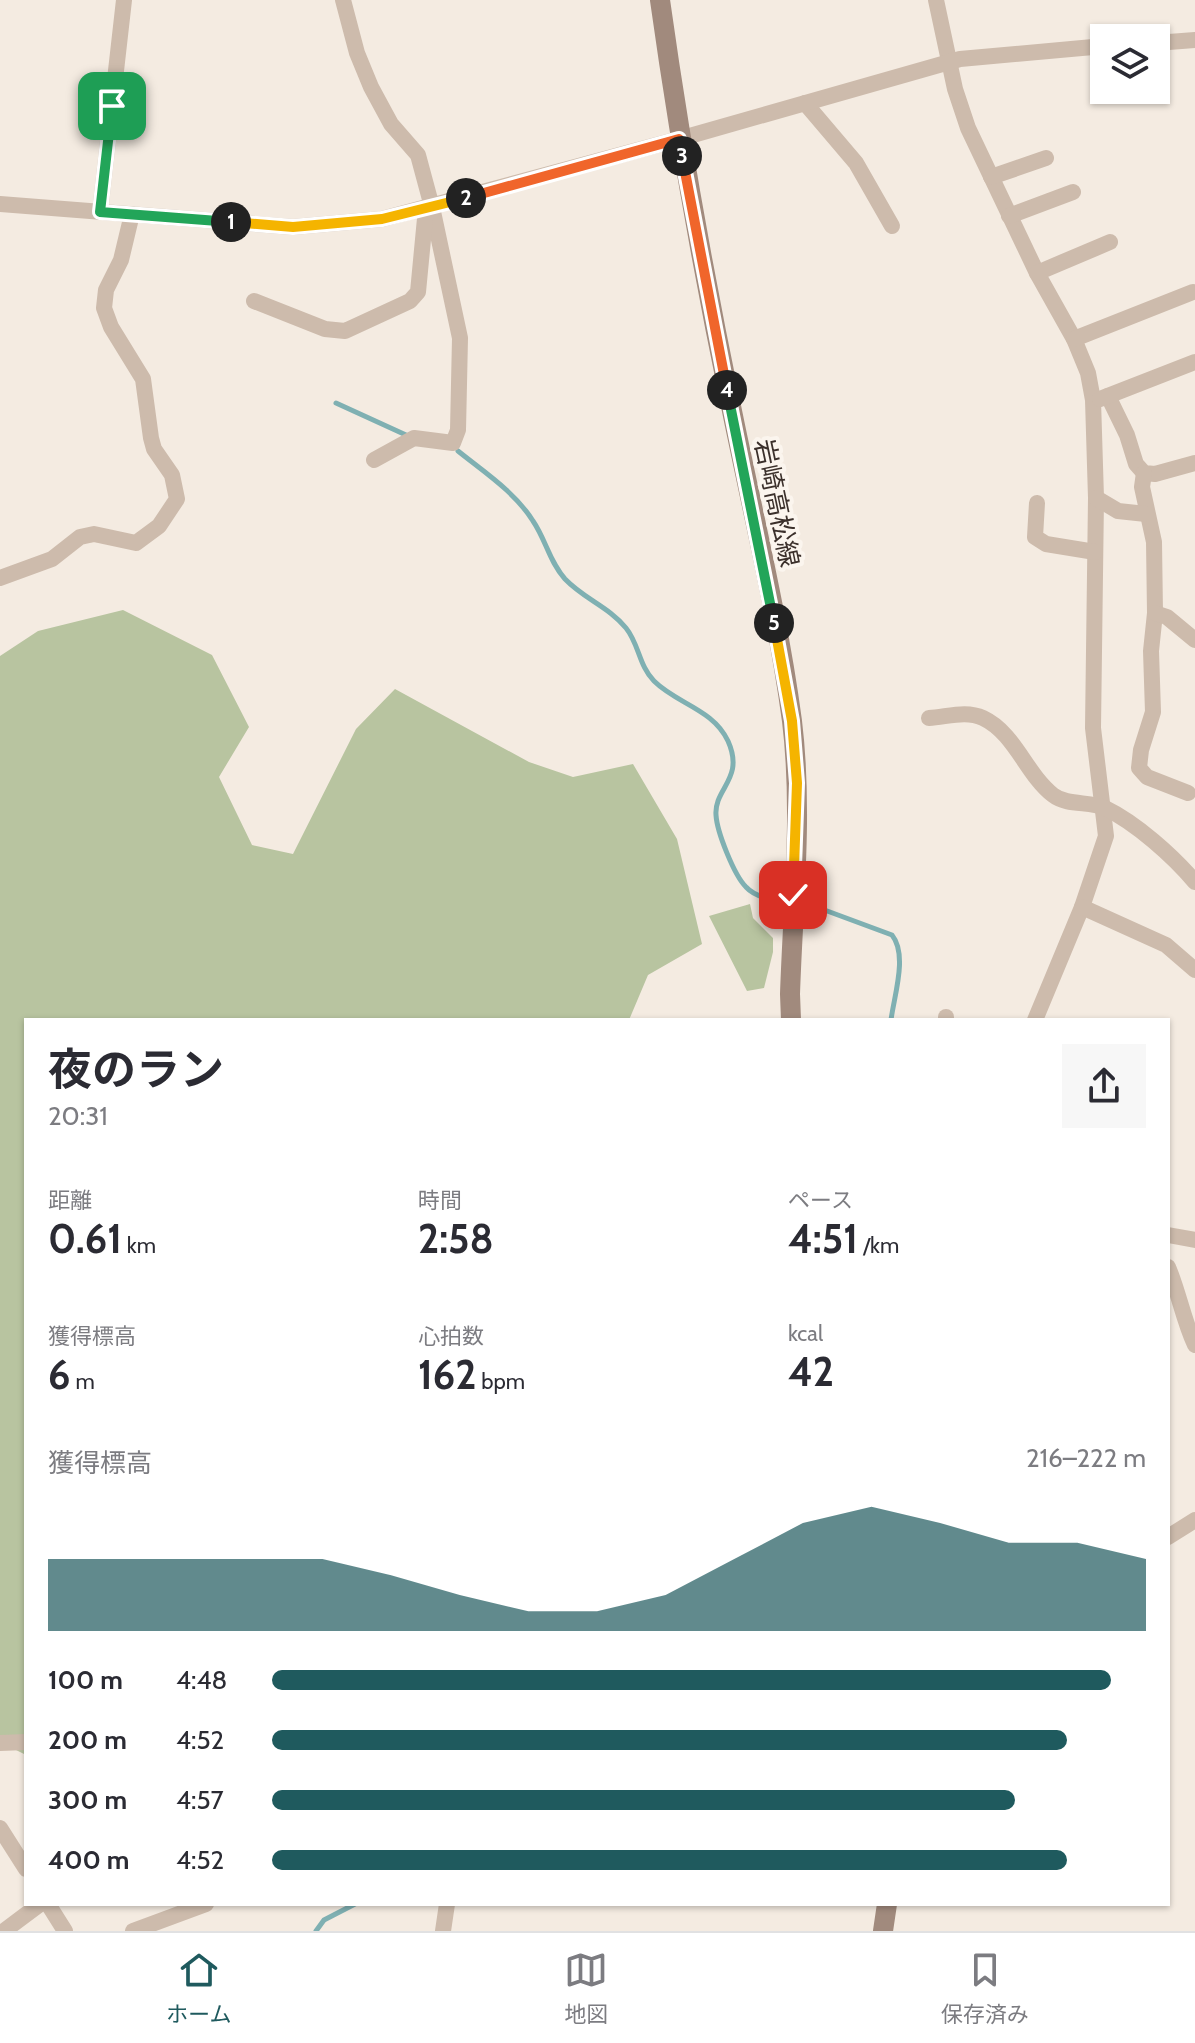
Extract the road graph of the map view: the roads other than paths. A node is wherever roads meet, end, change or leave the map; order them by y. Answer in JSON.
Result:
{"nodes":[{"id":1,"x":124,"y":0,"type":"edge"},
{"id":2,"x":343,"y":0,"type":"edge"},
{"id":3,"x":660,"y":0,"type":"edge"},
{"id":4,"x":936,"y":0,"type":"edge"},
{"id":5,"x":1195,"y":40,"type":"edge"},
{"id":6,"x":1170,"y":42,"type":"edge"},
{"id":7,"x":1090,"y":47,"type":"edge"},
{"id":8,"x":949,"y":61,"type":"junction"},
{"id":9,"x":805,"y":103,"type":"junction"},
{"id":10,"x":679,"y":139,"type":"junction"},
{"id":11,"x":1046,"y":158,"type":"dead end"},
{"id":12,"x":991,"y":177,"type":"junction"},
{"id":13,"x":1073,"y":192,"type":"dead end"},
{"id":14,"x":0,"y":204,"type":"edge"},
{"id":15,"x":429,"y":208,"type":"junction"},
{"id":16,"x":100,"y":212,"type":"junction"},
{"id":17,"x":132,"y":214,"type":"junction"},
{"id":18,"x":1009,"y":216,"type":"junction"},
{"id":19,"x":892,"y":226,"type":"dead end"},
{"id":20,"x":1110,"y":242,"type":"dead end"},
{"id":21,"x":1037,"y":273,"type":"junction"},
{"id":22,"x":1193,"y":292,"type":"edge"},
{"id":23,"x":254,"y":301,"type":"dead end"},
{"id":24,"x":1074,"y":339,"type":"junction"},
{"id":25,"x":1195,"y":362,"type":"edge"},
{"id":26,"x":1101,"y":398,"type":"junction"},
{"id":27,"x":374,"y":460,"type":"dead end"},
{"id":28,"x":1195,"y":463,"type":"edge"},
{"id":29,"x":1144,"y":473,"type":"junction"},
{"id":30,"x":1096,"y":498,"type":"junction"},
{"id":31,"x":1037,"y":503,"type":"dead end"},
{"id":32,"x":1146,"y":514,"type":"junction"},
{"id":33,"x":1095,"y":552,"type":"junction"},
{"id":34,"x":0,"y":578,"type":"edge"},
{"id":35,"x":1155,"y":613,"type":"junction"},
{"id":36,"x":1195,"y":640,"type":"edge"},
{"id":37,"x":929,"y":718,"type":"dead end"},
{"id":38,"x":1188,"y":793,"type":"dead end"},
{"id":39,"x":1103,"y":807,"type":"junction"},
{"id":40,"x":1195,"y":882,"type":"edge"},
{"id":41,"x":1082,"y":907,"type":"junction"},
{"id":42,"x":1195,"y":970,"type":"edge"},
{"id":43,"x":791,"y":1018,"type":"edge"},
{"id":44,"x":1036,"y":1018,"type":"edge"},
{"id":45,"x":1170,"y":1235,"type":"edge"},
{"id":46,"x":1195,"y":1240,"type":"edge"},
{"id":47,"x":1170,"y":1272,"type":"edge"},
{"id":48,"x":1195,"y":1345,"type":"edge"},
{"id":49,"x":1195,"y":1521,"type":"edge"},
{"id":50,"x":1170,"y":1536,"type":"edge"},
{"id":51,"x":24,"y":1742,"type":"edge"},
{"id":52,"x":0,"y":1743,"type":"edge"},
{"id":53,"x":0,"y":1828,"type":"edge"},
{"id":54,"x":24,"y":1866,"type":"edge"},
{"id":55,"x":37,"y":1906,"type":"edge"},
{"id":56,"x":49,"y":1906,"type":"edge"},
{"id":57,"x":201,"y":1906,"type":"edge"},
{"id":58,"x":447,"y":1906,"type":"edge"},
{"id":59,"x":887,"y":1906,"type":"edge"},
{"id":60,"x":4,"y":1931,"type":"edge"},
{"id":61,"x":65,"y":1931,"type":"edge"},
{"id":62,"x":133,"y":1931,"type":"edge"},
{"id":63,"x":443,"y":1931,"type":"edge"},
{"id":64,"x":883,"y":1931,"type":"edge"}],
"edges":[{"from":1,"to":16,"type":"street"},
{"from":2,"to":15,"type":"street"},
{"from":3,"to":10,"type":"main road","name":"岩崎高松線"},
{"from":4,"to":8,"type":"street"},
{"from":5,"to":6,"type":"street"},
{"from":7,"to":8,"type":"street"},
{"from":8,"to":9,"type":"street"},
{"from":8,"to":12,"type":"street"},
{"from":9,"to":10,"type":"street"},
{"from":9,"to":19,"type":"street"},
{"from":10,"to":15,"type":"street"},
{"from":10,"to":43,"type":"main road","name":"岩崎高松線"},
{"from":11,"to":12,"type":"street"},
{"from":12,"to":18,"type":"street"},
{"from":13,"to":18,"type":"street"},
{"from":14,"to":16,"type":"street"},
{"from":15,"to":17,"type":"street"},
{"from":15,"to":23,"type":"street"},
{"from":15,"to":27,"type":"street"},
{"from":16,"to":17,"type":"street"},
{"from":17,"to":34,"type":"street"},
{"from":18,"to":21,"type":"street"},
{"from":20,"to":21,"type":"street"},
{"from":21,"to":24,"type":"street"},
{"from":22,"to":24,"type":"street"},
{"from":24,"to":26,"type":"street"},
{"from":25,"to":26,"type":"street"},
{"from":26,"to":29,"type":"street"},
{"from":26,"to":30,"type":"street"},
{"from":28,"to":29,"type":"street"},
{"from":29,"to":32,"type":"street"},
{"from":30,"to":32,"type":"street"},
{"from":30,"to":33,"type":"street"},
{"from":31,"to":33,"type":"street"},
{"from":32,"to":35,"type":"street"},
{"from":33,"to":39,"type":"street"},
{"from":35,"to":36,"type":"street"},
{"from":35,"to":38,"type":"street"},
{"from":37,"to":39,"type":"street"},
{"from":39,"to":40,"type":"street"},
{"from":39,"to":41,"type":"street"},
{"from":41,"to":42,"type":"street"},
{"from":41,"to":44,"type":"street"},
{"from":45,"to":46,"type":"street"},
{"from":47,"to":48,"type":"street"},
{"from":49,"to":50,"type":"street"},
{"from":51,"to":52,"type":"street"},
{"from":53,"to":54,"type":"street"},
{"from":55,"to":60,"type":"street"},
{"from":56,"to":61,"type":"street"},
{"from":57,"to":62,"type":"street"},
{"from":58,"to":63,"type":"street"},
{"from":59,"to":64,"type":"main road"}]}
